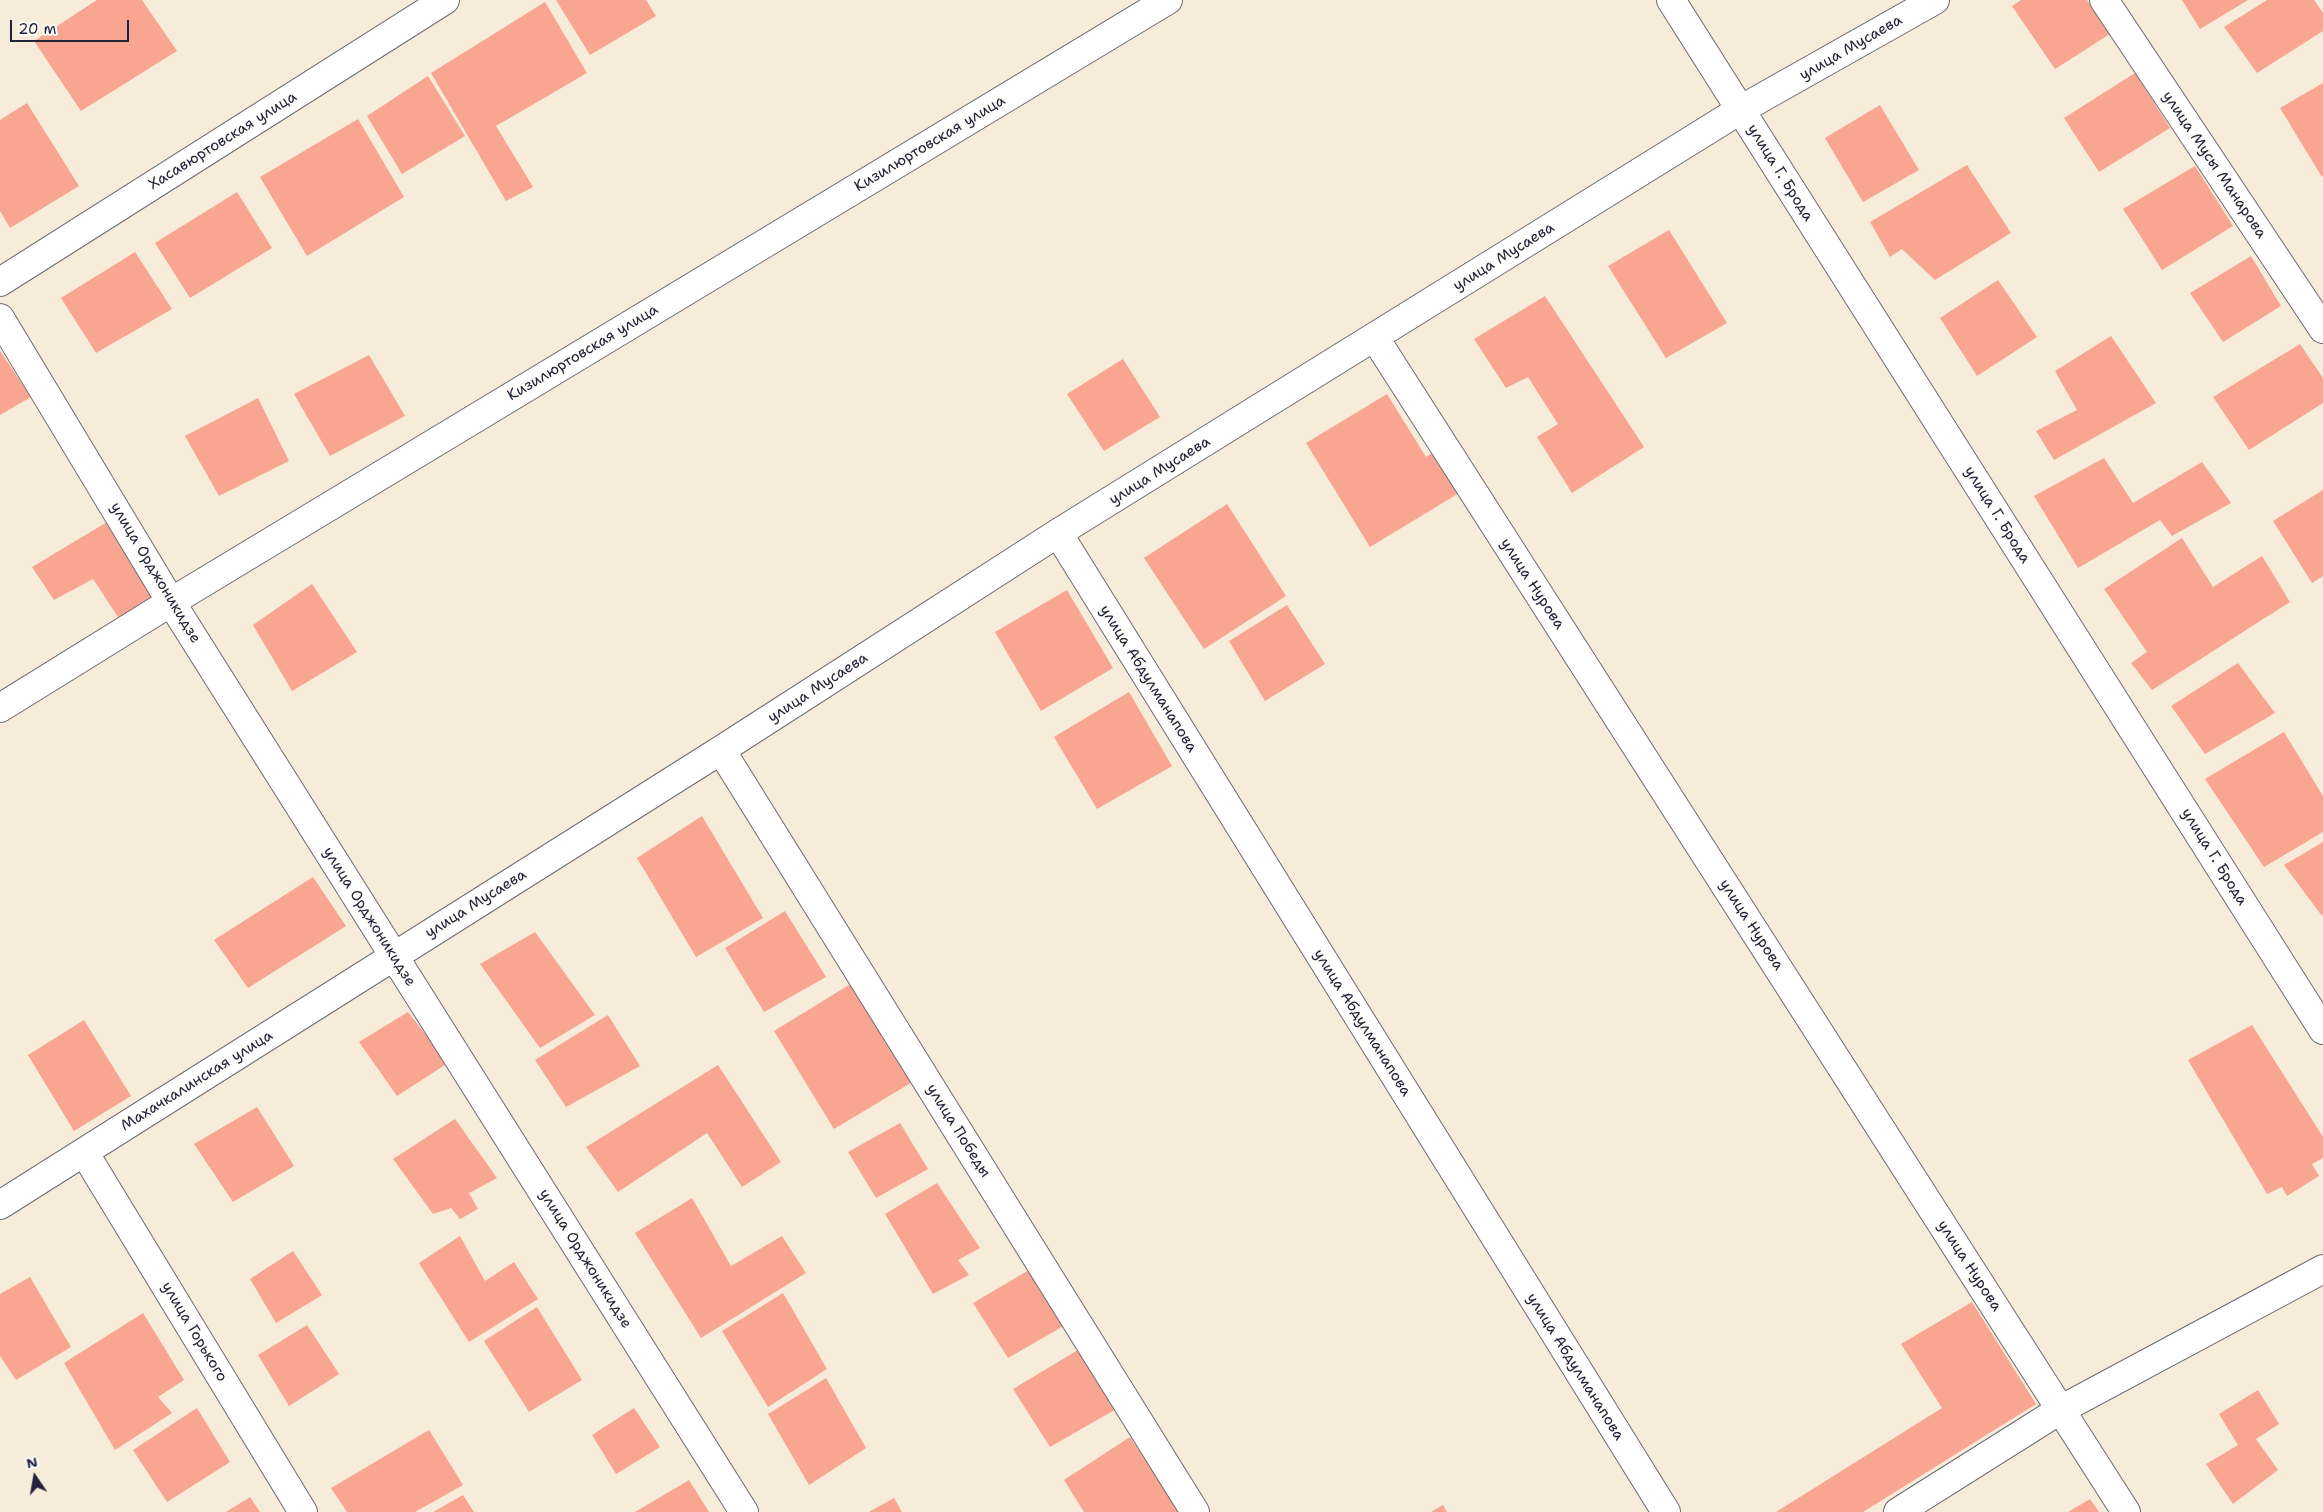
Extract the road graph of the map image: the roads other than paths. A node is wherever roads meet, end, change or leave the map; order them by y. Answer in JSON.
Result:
{"nodes":[{"id":1,"x":445,"y":0,"type":"edge"},
{"id":2,"x":1168,"y":0,"type":"edge"},
{"id":3,"x":1671,"y":0,"type":"edge"},
{"id":4,"x":1935,"y":0,"type":"edge"},
{"id":5,"x":2104,"y":0,"type":"edge"},
{"id":6,"x":1740,"y":110,"type":"junction"},
{"id":7,"x":0,"y":282,"type":"edge"},
{"id":8,"x":0,"y":318,"type":"edge"},
{"id":9,"x":2323,"y":329,"type":"edge"},
{"id":10,"x":1375,"y":338,"type":"junction"},
{"id":11,"x":1058,"y":534,"type":"junction"},
{"id":12,"x":171,"y":602,"type":"junction"},
{"id":13,"x":0,"y":708,"type":"edge"},
{"id":14,"x":721,"y":750,"type":"junction"},
{"id":15,"x":394,"y":956,"type":"junction"},
{"id":16,"x":2323,"y":1030,"type":"edge"},
{"id":17,"x":84,"y":1152,"type":"junction"},
{"id":18,"x":0,"y":1205,"type":"edge"},
{"id":19,"x":2323,"y":1269,"type":"edge"},
{"id":20,"x":2060,"y":1410,"type":"junction"},
{"id":21,"x":303,"y":1512,"type":"edge"},
{"id":22,"x":744,"y":1512,"type":"edge"},
{"id":23,"x":1194,"y":1512,"type":"edge"},
{"id":24,"x":1666,"y":1512,"type":"edge"},
{"id":25,"x":1898,"y":1512,"type":"edge"},
{"id":26,"x":2126,"y":1512,"type":"edge"}],
"edges":[{"from":1,"to":7,"type":"street","name":"Хасавюртовская улица"},
{"from":2,"to":12,"type":"street","name":"Кизилюртовская улица"},
{"from":3,"to":6,"type":"street","name":"улица Г. Брода"},
{"from":4,"to":6,"type":"street","name":"улица Мусаева"},
{"from":5,"to":9,"type":"street","name":"улица Мусы Манарова"},
{"from":6,"to":10,"type":"street","name":"улица Мусаева"},
{"from":6,"to":16,"type":"street","name":"улица Г. Брода"},
{"from":8,"to":12,"type":"street","name":"улица Орджоникидзе"},
{"from":10,"to":11,"type":"street","name":"улица Мусаева"},
{"from":10,"to":20,"type":"street","name":"улица Нурова"},
{"from":11,"to":14,"type":"street","name":"улица Мусаева"},
{"from":11,"to":24,"type":"street","name":"улица Абдулманапова"},
{"from":12,"to":13,"type":"street","name":"Кизилюртовская улица"},
{"from":12,"to":15,"type":"street","name":"улица Орджоникидзе"},
{"from":14,"to":15,"type":"street","name":"улица Мусаева"},
{"from":14,"to":23,"type":"street","name":"улица Победы"},
{"from":15,"to":17,"type":"street","name":"Махачкалинская улица"},
{"from":15,"to":22,"type":"street","name":"улица Орджоникидзе"},
{"from":17,"to":18,"type":"street","name":"Махачкалинская улица"},
{"from":17,"to":21,"type":"street","name":"улица Горького"},
{"from":19,"to":20,"type":"street"},
{"from":20,"to":25,"type":"street"},
{"from":20,"to":26,"type":"street","name":"улица Нурова"}]}
